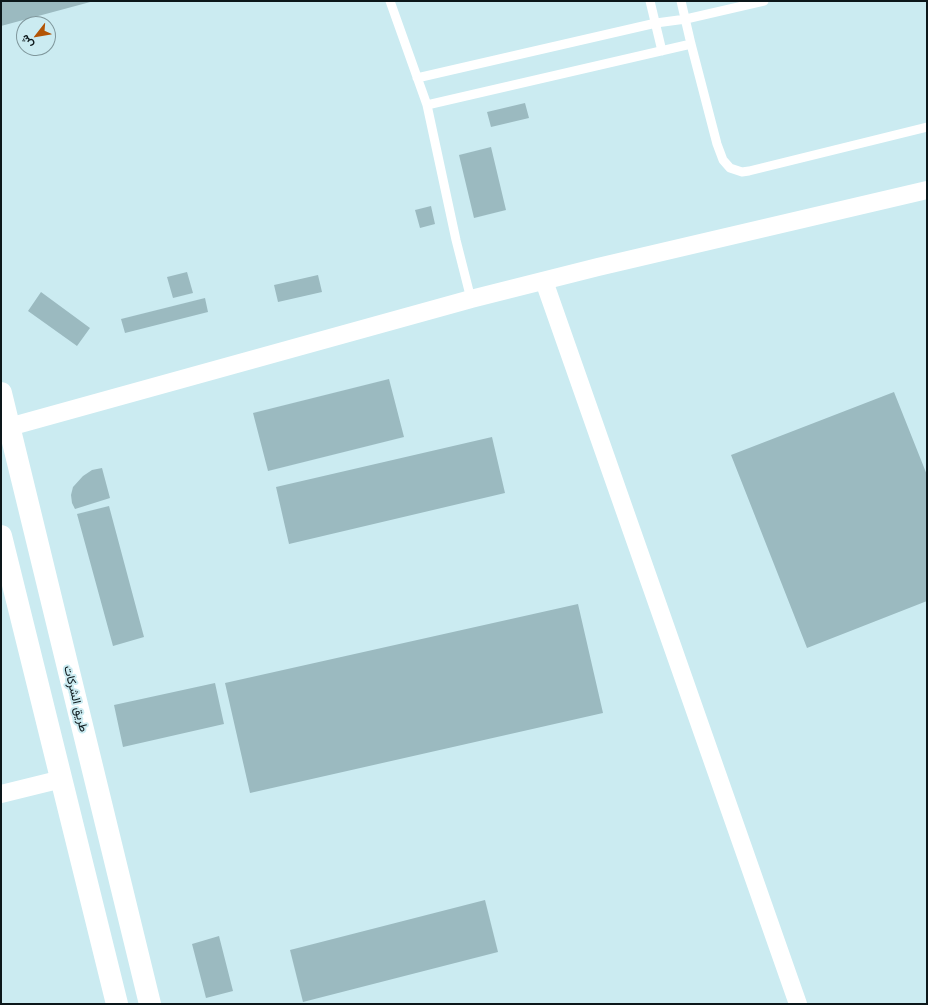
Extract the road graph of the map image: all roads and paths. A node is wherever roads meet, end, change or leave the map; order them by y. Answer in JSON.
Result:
{"nodes":[{"id":1,"x":390,"y":1,"type":"edge"},
{"id":2,"x":650,"y":1,"type":"edge"},
{"id":3,"x":681,"y":1,"type":"edge"},
{"id":4,"x":764,"y":1,"type":"edge"},
{"id":5,"x":686,"y":19,"type":"junction"},
{"id":6,"x":656,"y":23,"type":"junction"},
{"id":7,"x":691,"y":44,"type":"junction"},
{"id":8,"x":662,"y":51,"type":"junction"},
{"id":9,"x":417,"y":78,"type":"junction"},
{"id":10,"x":427,"y":105,"type":"junction"},
{"id":11,"x":927,"y":127,"type":"edge"},
{"id":12,"x":927,"y":190,"type":"edge"},
{"id":13,"x":544,"y":281,"type":"junction"},
{"id":14,"x":471,"y":299,"type":"junction"},
{"id":15,"x":1,"y":393,"type":"edge"},
{"id":16,"x":5,"y":428,"type":"edge"},
{"id":17,"x":1,"y":536,"type":"edge"},
{"id":18,"x":62,"y":780,"type":"junction"},
{"id":19,"x":1,"y":794,"type":"edge"},
{"id":20,"x":117,"y":1004,"type":"edge"},
{"id":21,"x":150,"y":1004,"type":"edge"},
{"id":22,"x":798,"y":1004,"type":"edge"}],
"edges":[{"from":1,"to":9,"type":"lane"},
{"from":2,"to":6,"type":"lane"},
{"from":3,"to":5,"type":"lane"},
{"from":4,"to":5,"type":"lane"},
{"from":5,"to":6,"type":"lane"},
{"from":5,"to":7,"type":"lane"},
{"from":6,"to":8,"type":"lane"},
{"from":6,"to":9,"type":"lane"},
{"from":7,"to":8,"type":"lane"},
{"from":7,"to":11,"type":"lane"},
{"from":8,"to":10,"type":"lane"},
{"from":9,"to":10,"type":"lane"},
{"from":10,"to":14,"type":"lane"},
{"from":12,"to":13,"type":"street"},
{"from":13,"to":14,"type":"street"},
{"from":13,"to":22,"type":"street"},
{"from":14,"to":16,"type":"street"},
{"from":15,"to":16,"type":"street","name":"طريق الشركات"},
{"from":16,"to":21,"type":"street","name":"طريق الشركات"},
{"from":17,"to":18,"type":"street"},
{"from":18,"to":19,"type":"street"},
{"from":18,"to":20,"type":"street"}]}
